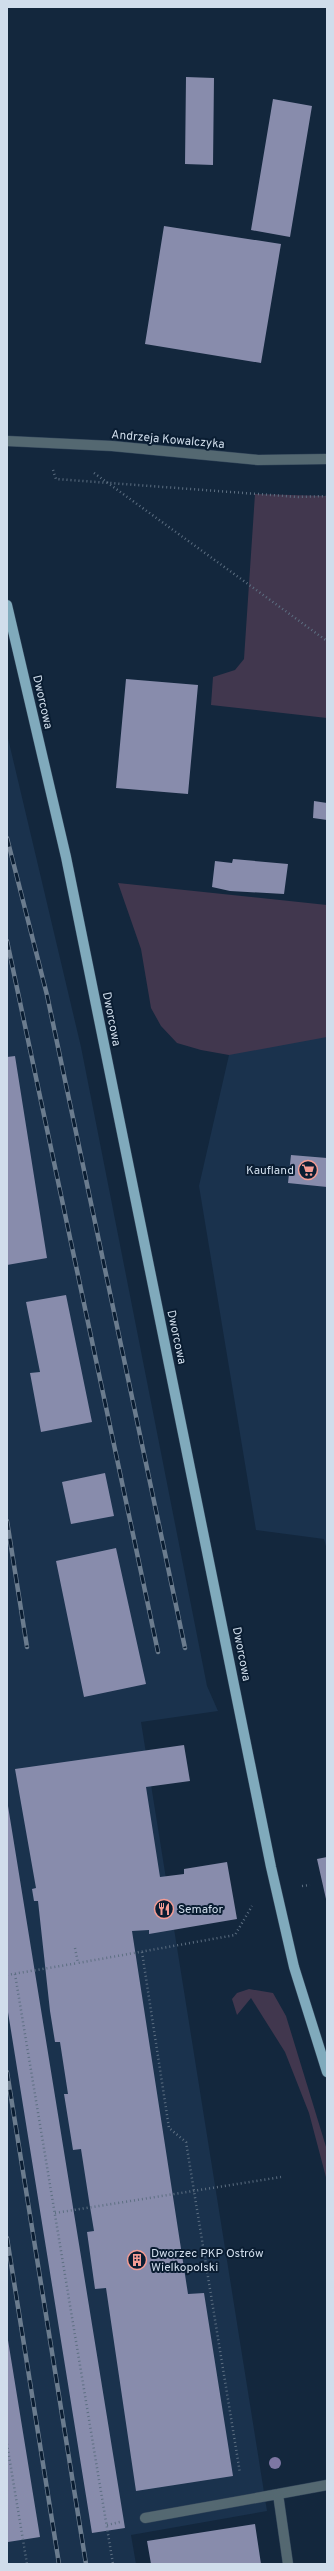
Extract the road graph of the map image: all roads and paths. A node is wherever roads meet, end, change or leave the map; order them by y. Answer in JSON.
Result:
{"nodes":[{"id":1,"x":7,"y":441,"type":"edge"},
{"id":2,"x":44,"y":443,"type":"junction"},
{"id":3,"x":327,"y":459,"type":"edge"},
{"id":4,"x":90,"y":471,"type":"dead end"},
{"id":5,"x":107,"y":482,"type":"junction"},
{"id":6,"x":327,"y":496,"type":"edge"},
{"id":7,"x":7,"y":605,"type":"edge"},
{"id":8,"x":327,"y":641,"type":"edge"},
{"id":9,"x":252,"y":1905,"type":"dead end"},
{"id":10,"x":75,"y":1948,"type":"dead end"},
{"id":11,"x":142,"y":1952,"type":"junction"},
{"id":12,"x":78,"y":1964,"type":"junction"},
{"id":13,"x":15,"y":1974,"type":"junction"},
{"id":14,"x":7,"y":1975,"type":"edge"},
{"id":15,"x":327,"y":2072,"type":"edge"},
{"id":16,"x":281,"y":2177,"type":"dead end"},
{"id":17,"x":195,"y":2190,"type":"junction"},
{"id":18,"x":55,"y":2213,"type":"junction"},
{"id":19,"x":7,"y":2444,"type":"edge"},
{"id":20,"x":327,"y":2485,"type":"edge"},
{"id":21,"x":278,"y":2494,"type":"junction"},
{"id":22,"x":244,"y":2501,"type":"junction"},
{"id":23,"x":145,"y":2518,"type":"dead end"},
{"id":24,"x":27,"y":2564,"type":"edge"},
{"id":25,"x":113,"y":2564,"type":"edge"},
{"id":26,"x":288,"y":2564,"type":"edge"}],
"edges":[{"from":1,"to":2,"type":"street","name":"Andrzeja Kowalczyka"},
{"from":2,"to":3,"type":"street","name":"Andrzeja Kowalczyka"},
{"from":2,"to":5,"type":"path"},
{"from":4,"to":5,"type":"path"},
{"from":5,"to":6,"type":"path"},
{"from":5,"to":8,"type":"path"},
{"from":7,"to":15,"type":"main road","name":"Dworcowa"},
{"from":9,"to":11,"type":"path"},
{"from":10,"to":12,"type":"path"},
{"from":11,"to":12,"type":"path"},
{"from":11,"to":17,"type":"path"},
{"from":12,"to":13,"type":"path"},
{"from":13,"to":14,"type":"path"},
{"from":13,"to":18,"type":"path"},
{"from":16,"to":17,"type":"path"},
{"from":17,"to":18,"type":"path"},
{"from":17,"to":22,"type":"path"},
{"from":18,"to":25,"type":"path"},
{"from":19,"to":24,"type":"path"},
{"from":20,"to":21,"type":"street"},
{"from":21,"to":22,"type":"street"},
{"from":21,"to":26,"type":"street"},
{"from":22,"to":23,"type":"street"}]}
